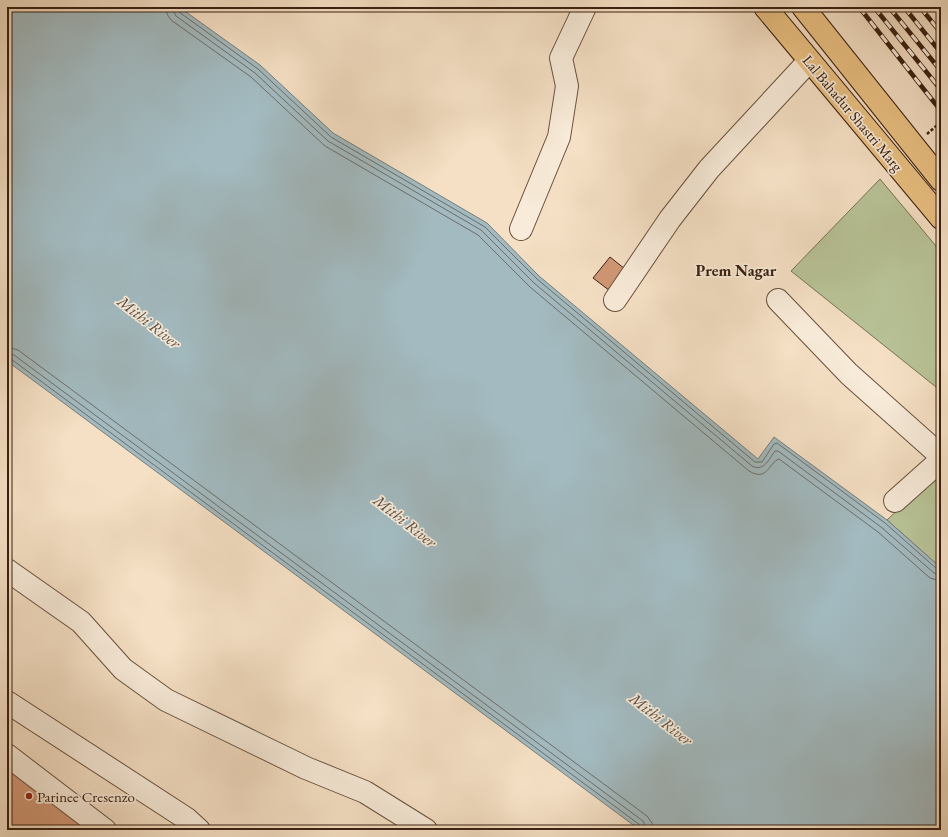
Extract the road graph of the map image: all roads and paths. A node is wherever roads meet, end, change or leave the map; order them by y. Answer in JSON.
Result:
{"nodes":[{"id":1,"x":585,"y":7,"type":"edge"},
{"id":2,"x":765,"y":7,"type":"edge"},
{"id":3,"x":803,"y":7,"type":"edge"},
{"id":4,"x":809,"y":61,"type":"junction"},
{"id":5,"x":941,"y":122,"type":"edge"},
{"id":6,"x":925,"y":136,"type":"dead end"},
{"id":7,"x":941,"y":180,"type":"edge"},
{"id":8,"x":941,"y":218,"type":"edge"},
{"id":9,"x":521,"y":229,"type":"dead end"},
{"id":10,"x":615,"y":300,"type":"dead end"},
{"id":11,"x":778,"y":300,"type":"dead end"},
{"id":12,"x":941,"y":456,"type":"edge"},
{"id":13,"x":941,"y":460,"type":"edge"},
{"id":14,"x":895,"y":501,"type":"dead end"},
{"id":15,"x":7,"y":570,"type":"edge"},
{"id":16,"x":7,"y":702,"type":"edge"},
{"id":17,"x":7,"y":755,"type":"edge"},
{"id":18,"x":188,"y":826,"type":"edge"},
{"id":19,"x":105,"y":830,"type":"edge"},
{"id":20,"x":426,"y":830,"type":"edge"}],
"edges":[{"from":1,"to":9,"type":"street"},
{"from":2,"to":4,"type":"main road","name":"Lal Bahadur Shastri Marg"},
{"from":3,"to":7,"type":"main road","name":"Lal Bahadur Shastri Marg"},
{"from":4,"to":8,"type":"main road","name":"Lal Bahadur Shastri Marg"},
{"from":4,"to":10,"type":"street"},
{"from":5,"to":6,"type":"path"},
{"from":11,"to":12,"type":"street"},
{"from":13,"to":14,"type":"street"},
{"from":15,"to":20,"type":"street"},
{"from":16,"to":18,"type":"street"},
{"from":17,"to":19,"type":"street"}]}
